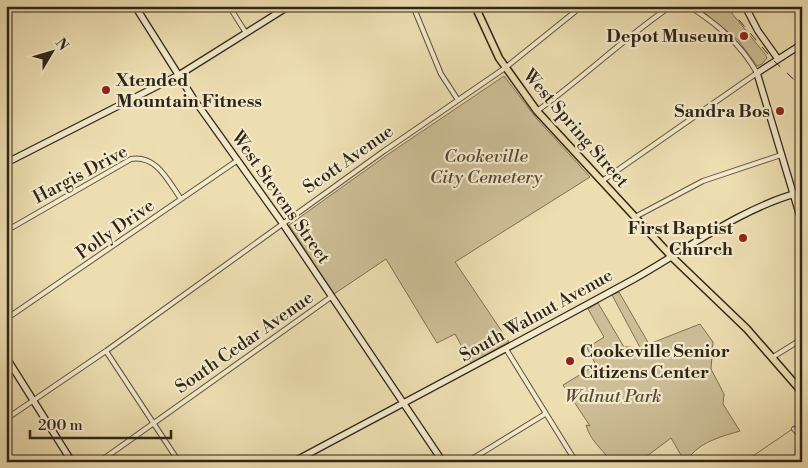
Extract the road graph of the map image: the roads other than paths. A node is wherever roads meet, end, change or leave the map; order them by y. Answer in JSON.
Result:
{"nodes":[{"id":1,"x":135,"y":6,"type":"edge"},
{"id":2,"x":229,"y":6,"type":"edge"},
{"id":3,"x":290,"y":6,"type":"edge"},
{"id":4,"x":413,"y":6,"type":"edge"},
{"id":5,"x":475,"y":6,"type":"edge"},
{"id":6,"x":582,"y":6,"type":"edge"},
{"id":7,"x":671,"y":6,"type":"edge"},
{"id":8,"x":689,"y":6,"type":"edge"},
{"id":9,"x":745,"y":6,"type":"edge"},
{"id":10,"x":246,"y":33,"type":"junction"},
{"id":11,"x":802,"y":44,"type":"edge"},
{"id":12,"x":768,"y":46,"type":"junction"},
{"id":13,"x":778,"y":59,"type":"junction"},
{"id":14,"x":765,"y":67,"type":"junction"},
{"id":15,"x":506,"y":68,"type":"junction"},
{"id":16,"x":757,"y":73,"type":"junction"},
{"id":17,"x":178,"y":75,"type":"junction"},
{"id":18,"x":458,"y":100,"type":"junction"},
{"id":19,"x":537,"y":112,"type":"junction"},
{"id":20,"x":781,"y":155,"type":"junction"},
{"id":21,"x":238,"y":160,"type":"junction"},
{"id":22,"x":6,"y":163,"type":"edge"},
{"id":23,"x":602,"y":181,"type":"junction"},
{"id":24,"x":802,"y":192,"type":"edge"},
{"id":25,"x":793,"y":194,"type":"junction"},
{"id":26,"x":182,"y":199,"type":"junction"},
{"id":27,"x":635,"y":216,"type":"junction"},
{"id":28,"x":802,"y":223,"type":"edge"},
{"id":29,"x":283,"y":224,"type":"junction"},
{"id":30,"x":6,"y":230,"type":"edge"},
{"id":31,"x":672,"y":257,"type":"junction"},
{"id":32,"x":331,"y":297,"type":"junction"},
{"id":33,"x":6,"y":319,"type":"edge"},
{"id":34,"x":802,"y":339,"type":"edge"},
{"id":35,"x":506,"y":349,"type":"junction"},
{"id":36,"x":106,"y":351,"type":"junction"},
{"id":37,"x":6,"y":357,"type":"edge"},
{"id":38,"x":773,"y":357,"type":"junction"},
{"id":39,"x":802,"y":392,"type":"edge"},
{"id":40,"x":33,"y":400,"type":"junction"},
{"id":41,"x":403,"y":403,"type":"junction"},
{"id":42,"x":545,"y":414,"type":"junction"},
{"id":43,"x":6,"y":419,"type":"edge"},
{"id":44,"x":154,"y":422,"type":"junction"},
{"id":45,"x":794,"y":429,"type":"dead end"},
{"id":46,"x":802,"y":437,"type":"edge"},
{"id":47,"x":442,"y":460,"type":"edge"},
{"id":48,"x":72,"y":462,"type":"edge"},
{"id":49,"x":99,"y":462,"type":"edge"},
{"id":50,"x":179,"y":462,"type":"edge"},
{"id":51,"x":292,"y":462,"type":"edge"},
{"id":52,"x":434,"y":462,"type":"edge"},
{"id":53,"x":467,"y":462,"type":"edge"},
{"id":54,"x":576,"y":462,"type":"edge"}],
"edges":[{"from":1,"to":17,"type":"street","name":"West Stevens Street"},
{"from":2,"to":10,"type":"street"},
{"from":3,"to":10,"type":"street"},
{"from":4,"to":18,"type":"street"},
{"from":5,"to":15,"type":"main road","name":"West Spring Street"},
{"from":6,"to":15,"type":"street","name":"Scott Avenue"},
{"from":7,"to":19,"type":"street"},
{"from":8,"to":16,"type":"street"},
{"from":9,"to":12,"type":"street"},
{"from":10,"to":17,"type":"street"},
{"from":11,"to":13,"type":"street"},
{"from":12,"to":13,"type":"street"},
{"from":12,"to":14,"type":"street"},
{"from":13,"to":14,"type":"street"},
{"from":14,"to":16,"type":"street"},
{"from":15,"to":18,"type":"street","name":"Scott Avenue"},
{"from":15,"to":19,"type":"main road","name":"West Spring Street"},
{"from":16,"to":20,"type":"street"},
{"from":16,"to":23,"type":"street"},
{"from":17,"to":21,"type":"street","name":"West Stevens Street"},
{"from":17,"to":22,"type":"street"},
{"from":18,"to":29,"type":"street","name":"Scott Avenue"},
{"from":19,"to":23,"type":"main road","name":"West Spring Street"},
{"from":20,"to":25,"type":"street"},
{"from":20,"to":27,"type":"street"},
{"from":21,"to":26,"type":"street","name":"Polly Drive"},
{"from":21,"to":29,"type":"street","name":"West Stevens Street"},
{"from":23,"to":27,"type":"main road","name":"West Spring Street"},
{"from":24,"to":25,"type":"street","name":"South Walnut Avenue"},
{"from":25,"to":28,"type":"street"},
{"from":25,"to":31,"type":"street","name":"South Walnut Avenue"},
{"from":26,"to":30,"type":"street","name":"Hargis Drive"},
{"from":26,"to":33,"type":"street","name":"Polly Drive"},
{"from":27,"to":31,"type":"main road","name":"West Spring Street"},
{"from":29,"to":32,"type":"street","name":"West Stevens Street"},
{"from":29,"to":36,"type":"street","name":"Scott Avenue"},
{"from":31,"to":35,"type":"street","name":"South Walnut Avenue"},
{"from":31,"to":38,"type":"main road","name":"West Spring Street"},
{"from":32,"to":41,"type":"street","name":"West Stevens Street"},
{"from":32,"to":44,"type":"street","name":"South Cedar Avenue"},
{"from":34,"to":38,"type":"street"},
{"from":35,"to":41,"type":"street","name":"South Walnut Avenue"},
{"from":35,"to":42,"type":"street"},
{"from":36,"to":40,"type":"street","name":"Scott Avenue"},
{"from":36,"to":44,"type":"street"},
{"from":37,"to":40,"type":"street"},
{"from":38,"to":39,"type":"main road","name":"West Spring Street"},
{"from":40,"to":43,"type":"street","name":"Scott Avenue"},
{"from":40,"to":48,"type":"street"},
{"from":41,"to":47,"type":"street","name":"West Stevens Street"},
{"from":41,"to":51,"type":"street","name":"South Walnut Avenue"},
{"from":42,"to":53,"type":"street"},
{"from":42,"to":54,"type":"street"},
{"from":44,"to":49,"type":"street","name":"South Cedar Avenue"},
{"from":44,"to":50,"type":"street"},
{"from":45,"to":46,"type":"street"},
{"from":47,"to":52,"type":"street"}]}
